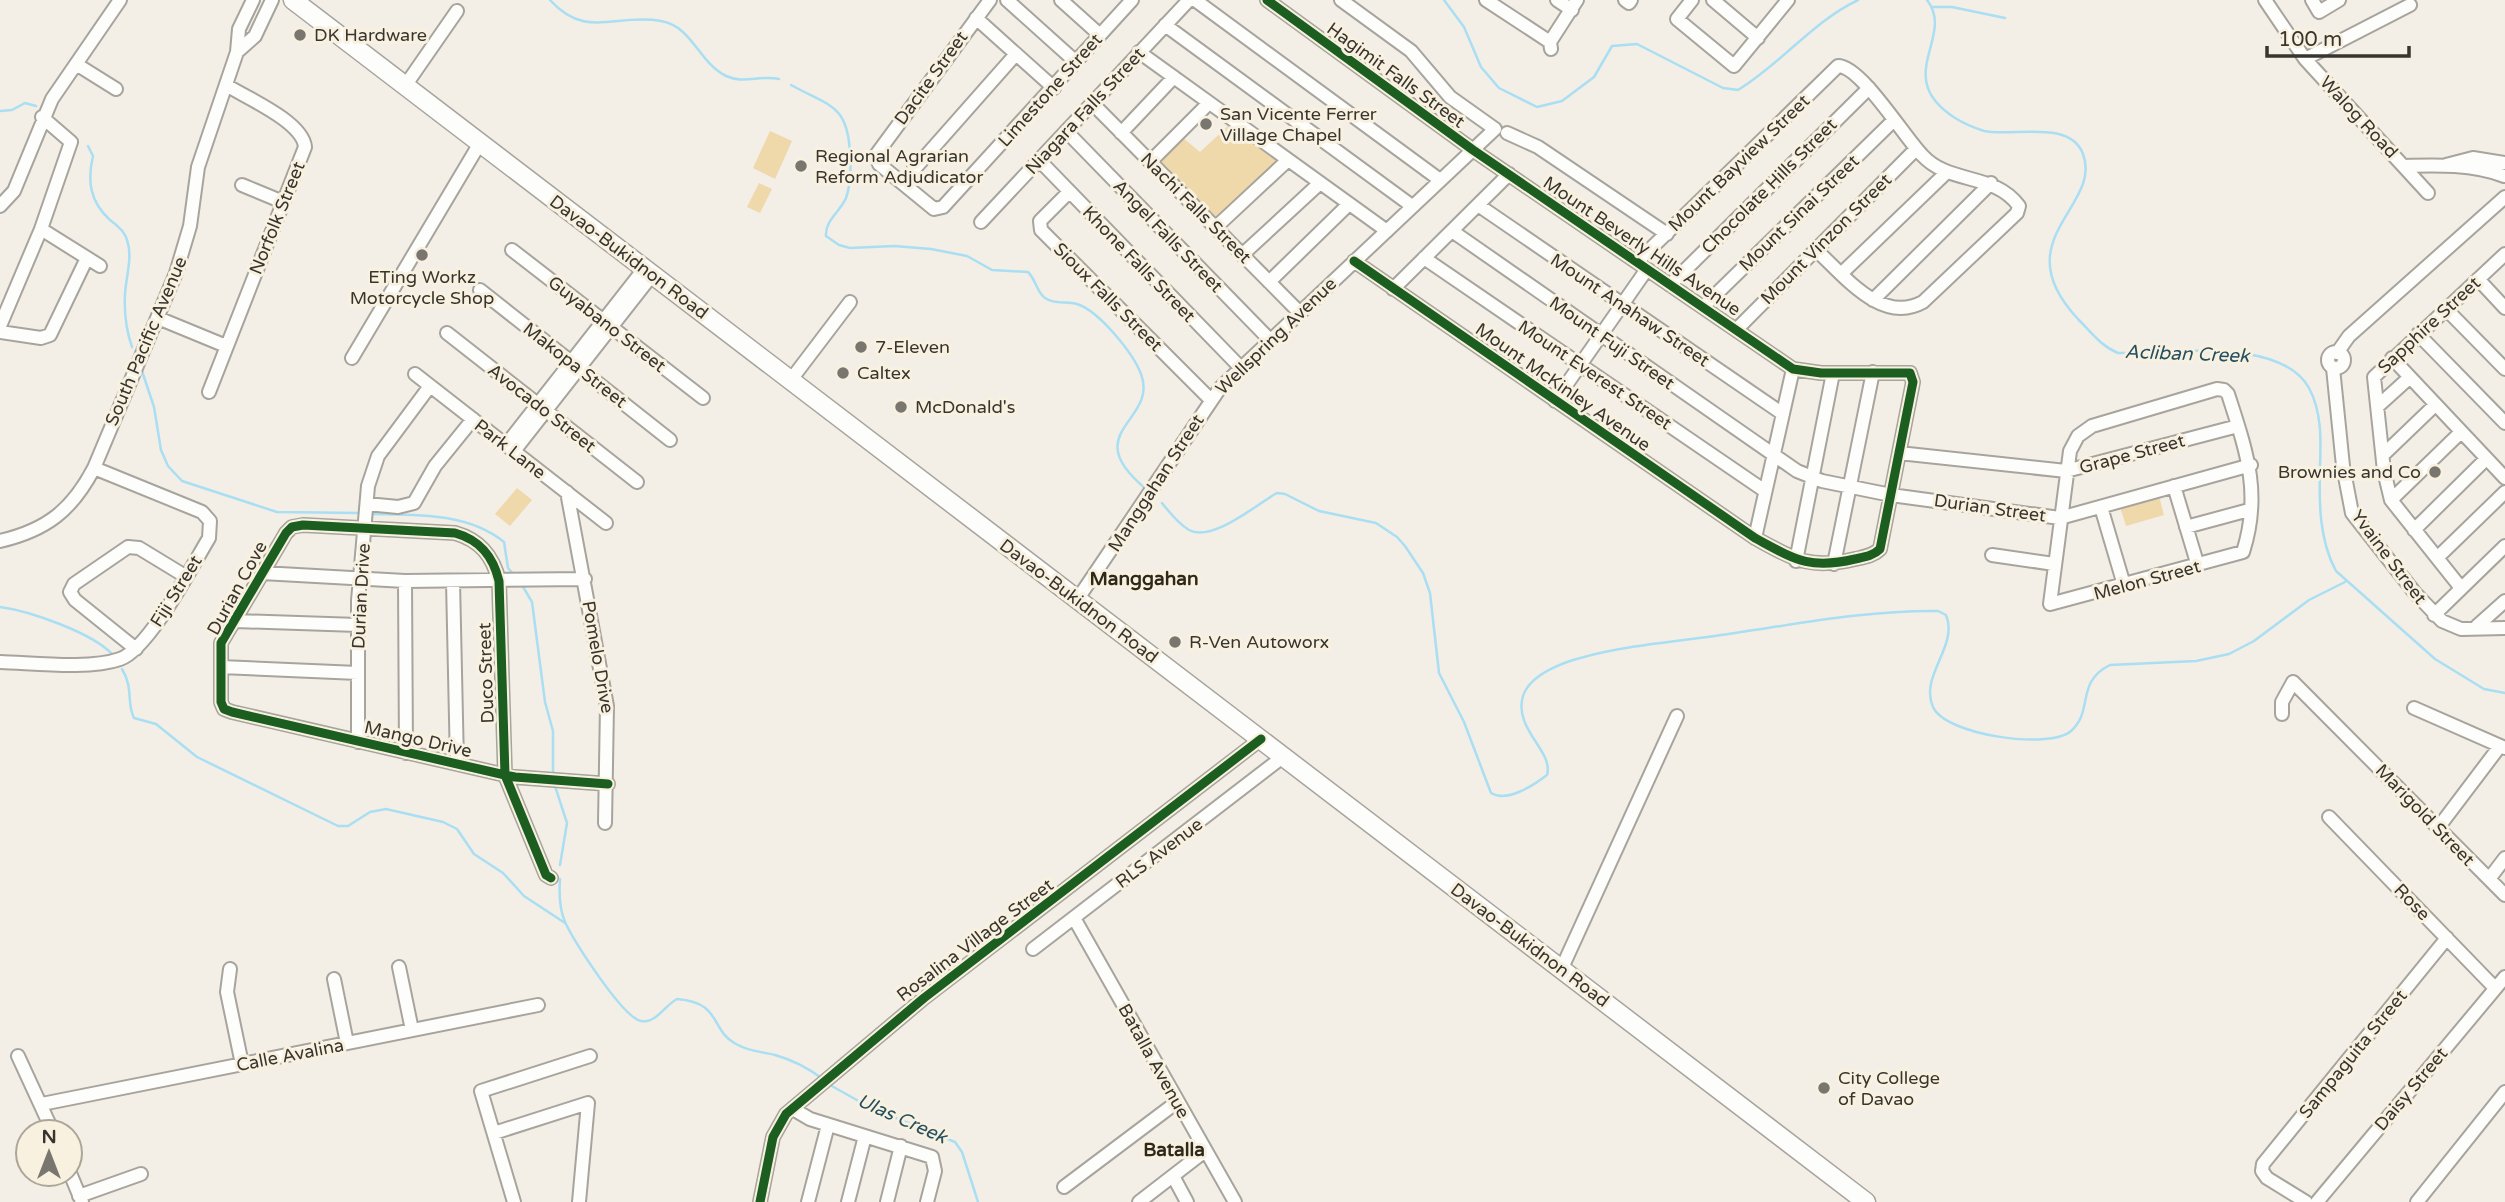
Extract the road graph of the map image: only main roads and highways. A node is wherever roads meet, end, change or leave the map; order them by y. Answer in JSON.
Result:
{"nodes":[{"id":1,"x":293,"y":0,"type":"edge"},
{"id":2,"x":1866,"y":1202,"type":"edge"}],
"edges":[{"from":1,"to":2,"type":"highway","name":"Davao-Bukidnon Road"}]}
